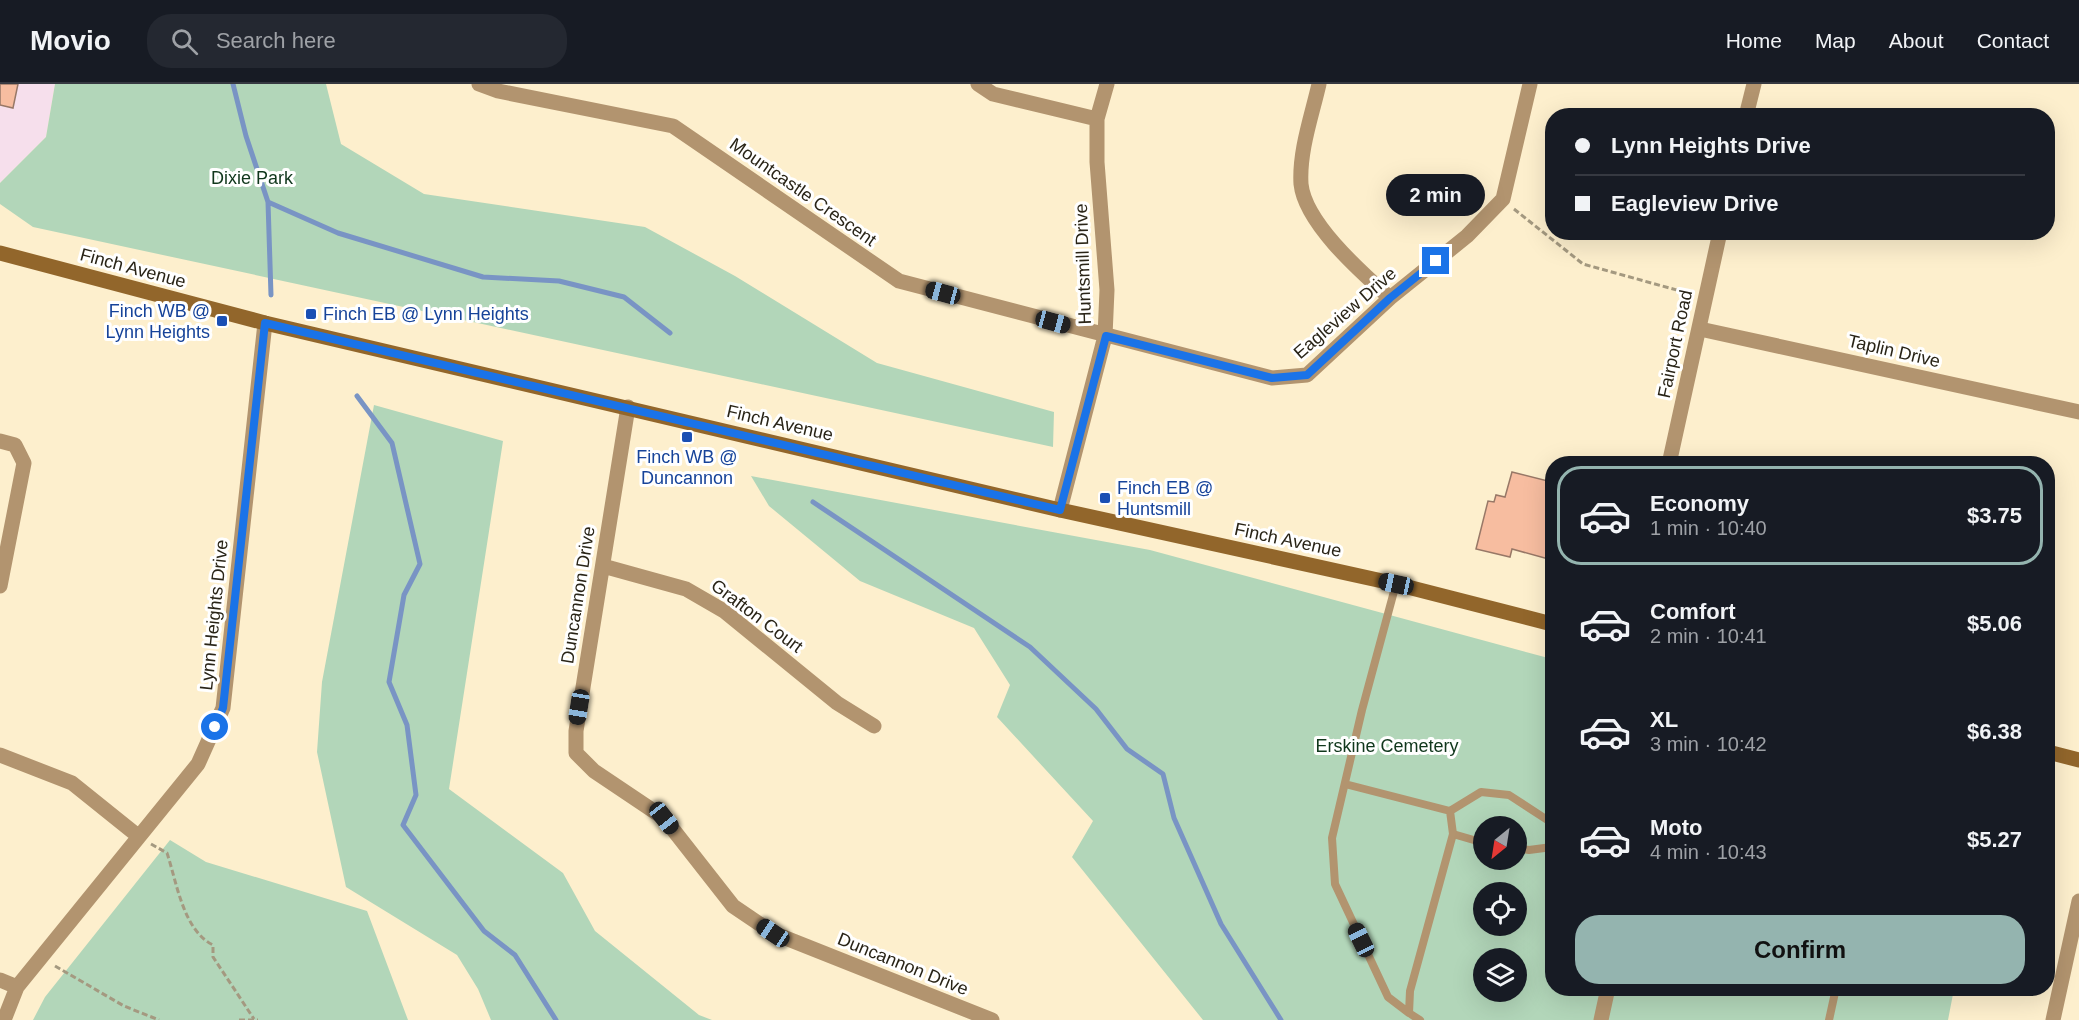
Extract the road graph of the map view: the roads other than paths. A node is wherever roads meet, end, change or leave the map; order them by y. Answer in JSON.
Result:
{"nodes":[{"id":1,"x":479,"y":84,"type":"edge"},
{"id":2,"x":978,"y":84,"type":"edge"},
{"id":3,"x":1107,"y":84,"type":"edge"},
{"id":4,"x":1319,"y":84,"type":"edge"},
{"id":5,"x":1530,"y":84,"type":"edge"},
{"id":6,"x":1754,"y":84,"type":"edge"},
{"id":7,"x":1748,"y":108,"type":"edge"},
{"id":8,"x":1097,"y":119,"type":"junction"},
{"id":9,"x":1718,"y":240,"type":"edge"},
{"id":10,"x":0,"y":253,"type":"edge"},
{"id":11,"x":1390,"y":298,"type":"junction"},
{"id":12,"x":265,"y":323,"type":"junction"},
{"id":13,"x":1700,"y":329,"type":"junction"},
{"id":14,"x":1106,"y":336,"type":"junction"},
{"id":15,"x":628,"y":407,"type":"junction"},
{"id":16,"x":2079,"y":412,"type":"edge"},
{"id":17,"x":0,"y":441,"type":"edge"},
{"id":18,"x":1671,"y":456,"type":"edge"},
{"id":19,"x":1060,"y":510,"type":"junction"},
{"id":20,"x":603,"y":566,"type":"junction"},
{"id":21,"x":1396,"y":584,"type":"junction"},
{"id":22,"x":0,"y":586,"type":"edge"},
{"id":23,"x":1545,"y":622,"type":"edge"},
{"id":24,"x":874,"y":726,"type":"dead end"},
{"id":25,"x":2055,"y":754,"type":"edge"},
{"id":26,"x":0,"y":755,"type":"edge"},
{"id":27,"x":2079,"y":760,"type":"edge"},
{"id":28,"x":1345,"y":784,"type":"junction"},
{"id":29,"x":1450,"y":811,"type":"junction"},
{"id":30,"x":1545,"y":818,"type":"edge"},
{"id":31,"x":1453,"y":834,"type":"junction"},
{"id":32,"x":138,"y":836,"type":"junction"},
{"id":33,"x":1473,"y":840,"type":"edge"},
{"id":34,"x":1545,"y":848,"type":"edge"},
{"id":35,"x":1527,"y":850,"type":"edge"},
{"id":36,"x":2079,"y":901,"type":"edge"},
{"id":37,"x":2075,"y":940,"type":"edge"},
{"id":38,"x":0,"y":980,"type":"edge"},
{"id":39,"x":17,"y":987,"type":"junction"},
{"id":40,"x":1606,"y":996,"type":"edge"},
{"id":41,"x":1834,"y":996,"type":"edge"},
{"id":42,"x":1409,"y":1013,"type":"junction"},
{"id":43,"x":4,"y":1020,"type":"edge"},
{"id":44,"x":992,"y":1020,"type":"edge"},
{"id":45,"x":1420,"y":1020,"type":"edge"},
{"id":46,"x":1601,"y":1020,"type":"edge"},
{"id":47,"x":1829,"y":1020,"type":"edge"},
{"id":48,"x":2053,"y":1020,"type":"edge"}],
"edges":[{"from":1,"to":14,"type":"street","name":"Mountcastle Crescent"},
{"from":2,"to":8,"type":"street"},
{"from":3,"to":8,"type":"street","name":"Huntsmill Drive"},
{"from":4,"to":11,"type":"street"},
{"from":5,"to":11,"type":"street","name":"Eagleview Drive"},
{"from":6,"to":7,"type":"street"},
{"from":8,"to":14,"type":"street","name":"Huntsmill Drive"},
{"from":9,"to":13,"type":"street","name":"Fairport Road"},
{"from":10,"to":12,"type":"main road","name":"Finch Avenue"},
{"from":11,"to":14,"type":"street","name":"Eagleview Drive"},
{"from":12,"to":15,"type":"main road","name":"Finch Avenue"},
{"from":12,"to":32,"type":"street","name":"Lynn Heights Drive"},
{"from":13,"to":16,"type":"street","name":"Taplin Drive"},
{"from":13,"to":18,"type":"street","name":"Fairport Road"},
{"from":14,"to":19,"type":"street","name":"Huntsmill Drive"},
{"from":15,"to":19,"type":"main road","name":"Finch Avenue"},
{"from":15,"to":20,"type":"street","name":"Duncannon Drive"},
{"from":17,"to":22,"type":"street"},
{"from":19,"to":21,"type":"main road","name":"Finch Avenue"},
{"from":20,"to":24,"type":"street","name":"Grafton Court"},
{"from":20,"to":44,"type":"street","name":"Duncannon Drive"},
{"from":21,"to":23,"type":"main road","name":"Finch Avenue"},
{"from":21,"to":28,"type":"lane"},
{"from":25,"to":27,"type":"main road"},
{"from":26,"to":32,"type":"street"},
{"from":28,"to":29,"type":"lane"},
{"from":28,"to":42,"type":"lane"},
{"from":29,"to":30,"type":"lane"},
{"from":29,"to":31,"type":"lane"},
{"from":31,"to":33,"type":"lane"},
{"from":31,"to":42,"type":"lane"},
{"from":32,"to":39,"type":"street","name":"Lynn Heights Drive"},
{"from":34,"to":35,"type":"lane"},
{"from":36,"to":37,"type":"street"},
{"from":37,"to":48,"type":"street"},
{"from":38,"to":39,"type":"street"},
{"from":39,"to":43,"type":"street","name":"Lynn Heights Drive"},
{"from":40,"to":46,"type":"street"},
{"from":41,"to":47,"type":"lane"},
{"from":42,"to":45,"type":"lane"}]}
